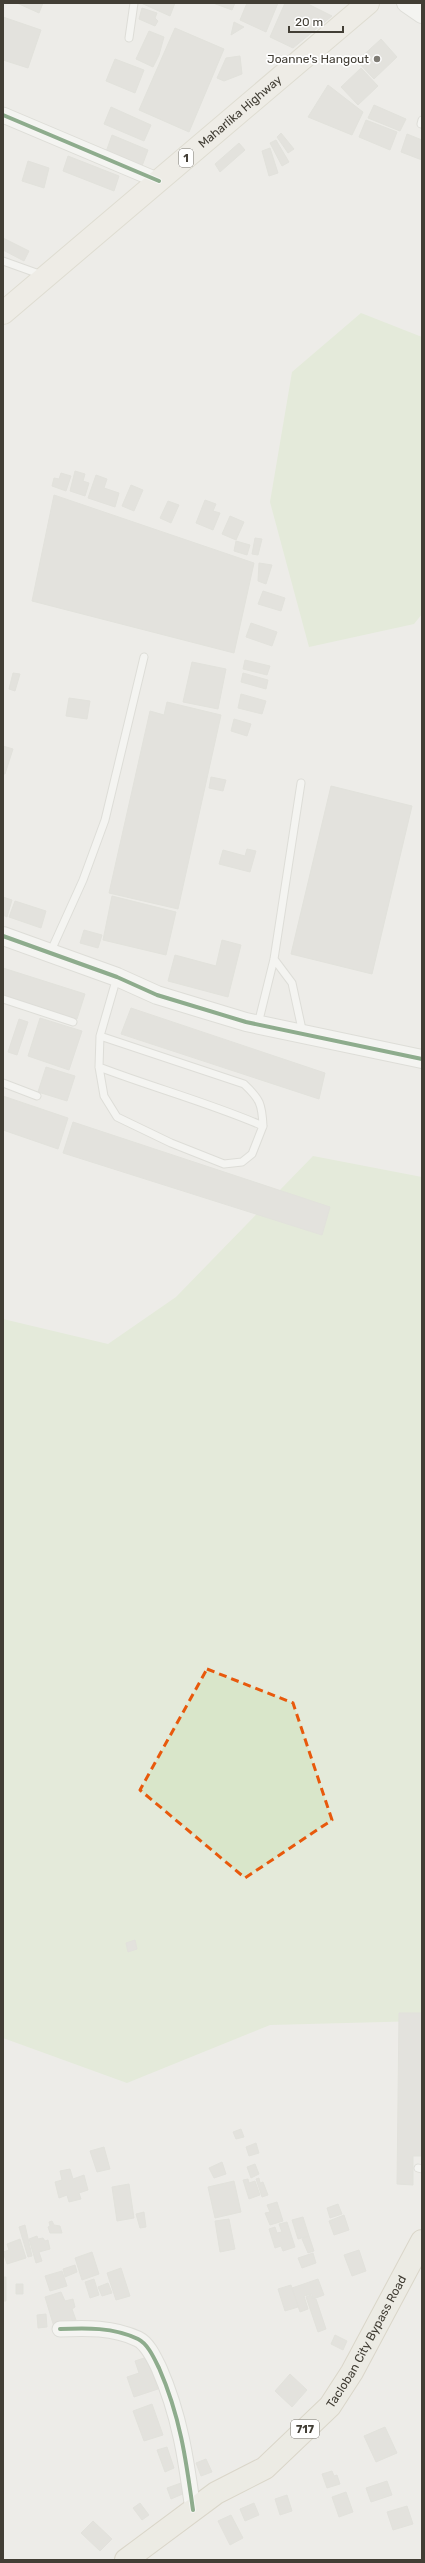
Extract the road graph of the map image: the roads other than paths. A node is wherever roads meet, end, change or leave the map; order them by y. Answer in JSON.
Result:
{"nodes":[{"id":1,"x":134,"y":3,"type":"edge"},
{"id":2,"x":368,"y":3,"type":"edge"},
{"id":3,"x":406,"y":3,"type":"edge"},
{"id":4,"x":422,"y":14,"type":"edge"},
{"id":5,"x":129,"y":38,"type":"dead end"},
{"id":6,"x":3,"y":115,"type":"edge"},
{"id":7,"x":159,"y":181,"type":"junction"},
{"id":8,"x":3,"y":261,"type":"edge"},
{"id":9,"x":46,"y":277,"type":"junction"},
{"id":10,"x":3,"y":314,"type":"edge"},
{"id":11,"x":144,"y":657,"type":"dead end"},
{"id":12,"x":301,"y":783,"type":"dead end"},
{"id":13,"x":3,"y":936,"type":"edge"},
{"id":14,"x":50,"y":953,"type":"junction"},
{"id":15,"x":274,"y":959,"type":"junction"},
{"id":16,"x":117,"y":977,"type":"junction"},
{"id":17,"x":3,"y":999,"type":"edge"},
{"id":18,"x":73,"y":1022,"type":"dead end"},
{"id":19,"x":258,"y":1024,"type":"junction"},
{"id":20,"x":304,"y":1034,"type":"junction"},
{"id":21,"x":100,"y":1036,"type":"junction"},
{"id":22,"x":422,"y":1059,"type":"edge"},
{"id":23,"x":99,"y":1067,"type":"junction"},
{"id":24,"x":3,"y":1083,"type":"edge"},
{"id":25,"x":37,"y":1096,"type":"dead end"},
{"id":26,"x":263,"y":1126,"type":"junction"},
{"id":27,"x":422,"y":2241,"type":"edge"},
{"id":28,"x":60,"y":2329,"type":"dead end"},
{"id":29,"x":192,"y":2510,"type":"junction"},
{"id":30,"x":126,"y":2560,"type":"edge"}],
"edges":[{"from":1,"to":5,"type":"lane"},
{"from":2,"to":7,"type":"main road","name":"Maharlika Highway","number":"1"},
{"from":3,"to":4,"type":"street"},
{"from":6,"to":7,"type":"street"},
{"from":7,"to":9,"type":"main road","name":"Maharlika Highway","number":"1"},
{"from":8,"to":9,"type":"lane"},
{"from":9,"to":10,"type":"main road","name":"Maharlika Highway","number":"1"},
{"from":11,"to":14,"type":"lane"},
{"from":12,"to":15,"type":"lane"},
{"from":13,"to":14,"type":"street"},
{"from":14,"to":16,"type":"street"},
{"from":15,"to":19,"type":"lane"},
{"from":15,"to":20,"type":"lane"},
{"from":16,"to":19,"type":"street"},
{"from":16,"to":21,"type":"lane"},
{"from":17,"to":18,"type":"lane"},
{"from":19,"to":20,"type":"street"},
{"from":20,"to":22,"type":"street"},
{"from":21,"to":23,"type":"lane"},
{"from":21,"to":26,"type":"lane"},
{"from":23,"to":26,"type":"lane"},
{"from":23,"to":26,"type":"lane"},
{"from":24,"to":25,"type":"lane"},
{"from":27,"to":29,"type":"highway","name":"Tacloban City Bypass Road","number":"717"},
{"from":28,"to":29,"type":"street"},
{"from":29,"to":30,"type":"highway","name":"Tacloban City Bypass Road","number":"717"}]}
